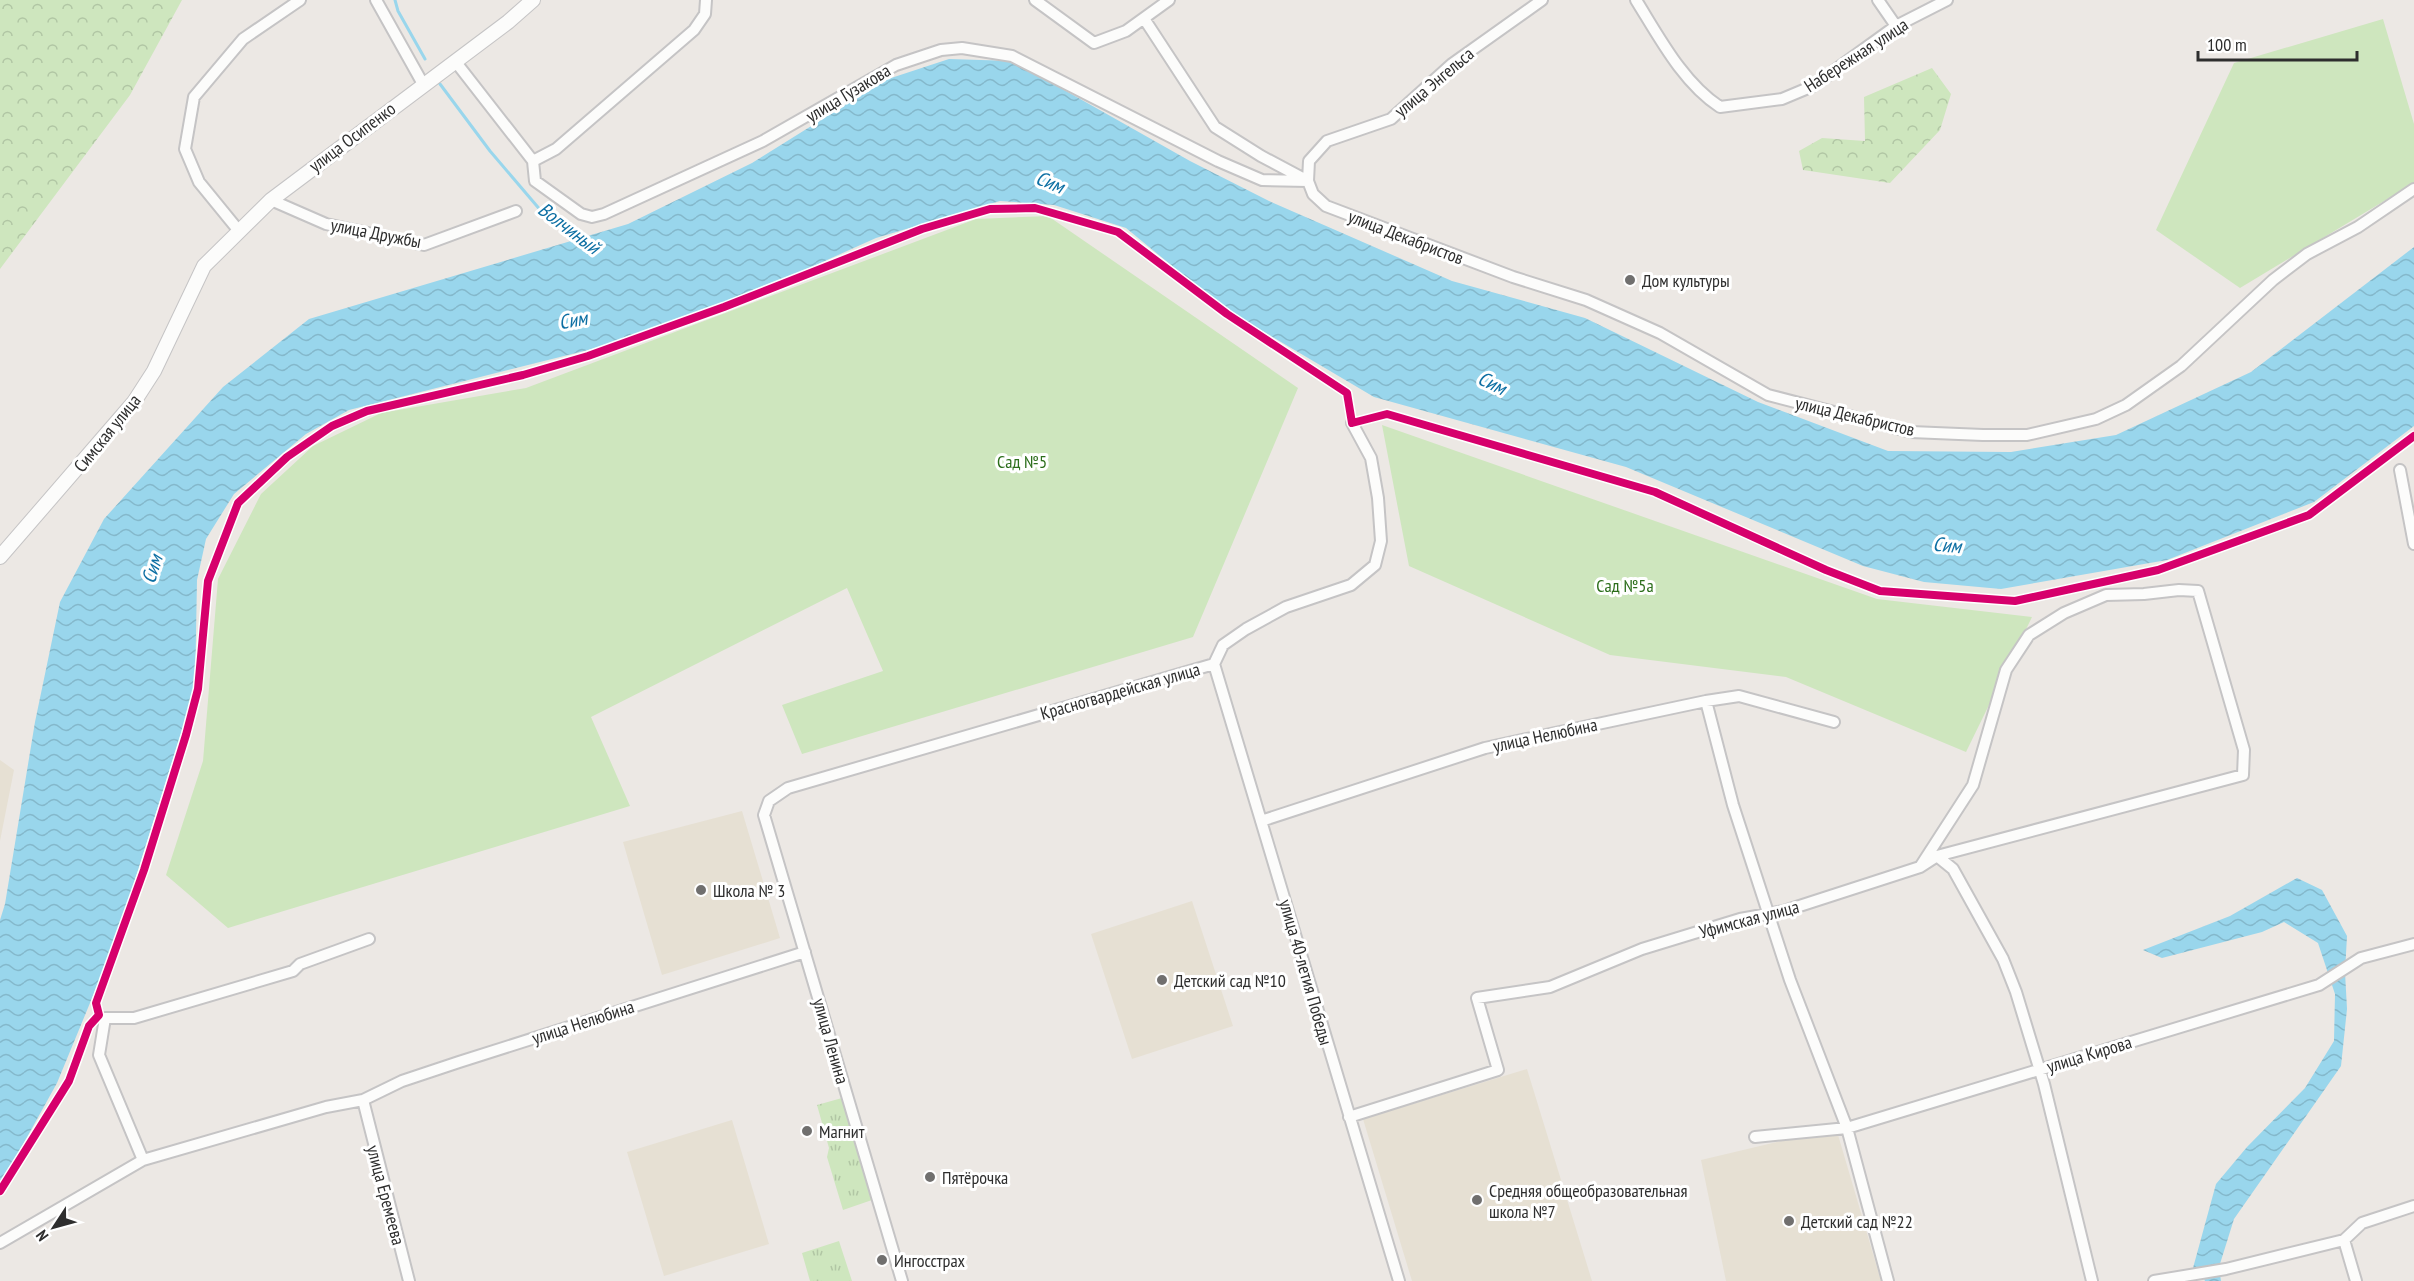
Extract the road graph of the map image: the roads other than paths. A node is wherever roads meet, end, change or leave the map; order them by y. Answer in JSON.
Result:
{"nodes":[{"id":1,"x":300,"y":0,"type":"edge"},
{"id":2,"x":376,"y":0,"type":"edge"},
{"id":3,"x":533,"y":0,"type":"edge"},
{"id":4,"x":706,"y":0,"type":"edge"},
{"id":5,"x":1035,"y":0,"type":"edge"},
{"id":6,"x":1169,"y":0,"type":"edge"},
{"id":7,"x":1542,"y":0,"type":"edge"},
{"id":8,"x":1636,"y":0,"type":"edge"},
{"id":9,"x":1878,"y":0,"type":"edge"},
{"id":10,"x":1947,"y":0,"type":"edge"},
{"id":11,"x":1144,"y":20,"type":"junction"},
{"id":12,"x":1896,"y":26,"type":"junction"},
{"id":13,"x":455,"y":61,"type":"junction"},
{"id":14,"x":423,"y":84,"type":"junction"},
{"id":15,"x":533,"y":161,"type":"junction"},
{"id":16,"x":1308,"y":181,"type":"junction"},
{"id":17,"x":2414,"y":189,"type":"edge"},
{"id":18,"x":271,"y":200,"type":"junction"},
{"id":19,"x":516,"y":211,"type":"dead end"},
{"id":20,"x":239,"y":231,"type":"junction"},
{"id":21,"x":190,"y":292,"type":"joint"},
{"id":22,"x":1352,"y":423,"type":"dead end"},
{"id":23,"x":2400,"y":470,"type":"dead end"},
{"id":24,"x":2414,"y":544,"type":"edge"},
{"id":25,"x":0,"y":557,"type":"edge"},
{"id":26,"x":1214,"y":664,"type":"junction"},
{"id":27,"x":1706,"y":701,"type":"junction"},
{"id":28,"x":1834,"y":722,"type":"dead end"},
{"id":29,"x":769,"y":801,"type":"joint"},
{"id":30,"x":1261,"y":821,"type":"junction"},
{"id":31,"x":1937,"y":856,"type":"junction"},
{"id":32,"x":1920,"y":867,"type":"junction"},
{"id":33,"x":1770,"y":914,"type":"junction"},
{"id":34,"x":369,"y":939,"type":"dead end"},
{"id":35,"x":2414,"y":944,"type":"edge"},
{"id":36,"x":805,"y":952,"type":"junction"},
{"id":37,"x":2038,"y":1069,"type":"junction"},
{"id":38,"x":363,"y":1105,"type":"junction"},
{"id":39,"x":1349,"y":1117,"type":"junction"},
{"id":40,"x":1847,"y":1128,"type":"junction"},
{"id":41,"x":1755,"y":1137,"type":"dead end"},
{"id":42,"x":143,"y":1160,"type":"junction"},
{"id":43,"x":2414,"y":1206,"type":"edge"},
{"id":44,"x":2344,"y":1240,"type":"junction"},
{"id":45,"x":0,"y":1243,"type":"edge"},
{"id":46,"x":409,"y":1281,"type":"edge"},
{"id":47,"x":902,"y":1281,"type":"edge"},
{"id":48,"x":1399,"y":1281,"type":"edge"},
{"id":49,"x":1888,"y":1281,"type":"edge"},
{"id":50,"x":2092,"y":1281,"type":"edge"},
{"id":51,"x":2154,"y":1281,"type":"edge"},
{"id":52,"x":2356,"y":1281,"type":"edge"}],
"edges":[{"from":1,"to":20,"type":"street"},
{"from":2,"to":14,"type":"street"},
{"from":3,"to":13,"type":"main road","name":"улица Осипенко"},
{"from":4,"to":15,"type":"street"},
{"from":5,"to":11,"type":"street"},
{"from":6,"to":11,"type":"street"},
{"from":7,"to":16,"type":"street","name":"улица Энгельса"},
{"from":8,"to":12,"type":"street","name":"Набережная улица"},
{"from":9,"to":12,"type":"street"},
{"from":10,"to":12,"type":"street","name":"Набережная улица"},
{"from":11,"to":16,"type":"street"},
{"from":13,"to":14,"type":"main road","name":"улица Осипенко"},
{"from":13,"to":15,"type":"street","name":"улица Гузакова"},
{"from":14,"to":18,"type":"main road","name":"улица Осипенко"},
{"from":15,"to":16,"type":"street","name":"улица Гузакова"},
{"from":16,"to":17,"type":"street","name":"улица Декабристов"},
{"from":18,"to":19,"type":"street","name":"улица Дружбы"},
{"from":18,"to":20,"type":"main road","name":"улица Осипенко"},
{"from":20,"to":21,"type":"main road","name":"улица Осипенко"},
{"from":21,"to":25,"type":"main road","name":"Симская улица"},
{"from":22,"to":26,"type":"street","name":"Красногвардейская улица"},
{"from":23,"to":24,"type":"street"},
{"from":26,"to":29,"type":"street","name":"Красногвардейская улица"},
{"from":26,"to":30,"type":"street","name":"улица 40-летия Победы"},
{"from":27,"to":28,"type":"street","name":"улица Нелюбина"},
{"from":27,"to":30,"type":"street","name":"улица Нелюбина"},
{"from":27,"to":33,"type":"street"},
{"from":29,"to":36,"type":"street","name":"улица Ленина"},
{"from":30,"to":39,"type":"street","name":"улица 40-летия Победы"},
{"from":31,"to":32,"type":"street","name":"Уфимская улица"},
{"from":31,"to":32,"type":"street","name":"Уфимская улица"},
{"from":31,"to":37,"type":"street"},
{"from":32,"to":33,"type":"street","name":"Уфимская улица"},
{"from":33,"to":39,"type":"street","name":"Уфимская улица"},
{"from":33,"to":40,"type":"street"},
{"from":34,"to":42,"type":"street"},
{"from":35,"to":37,"type":"street","name":"улица Кирова"},
{"from":36,"to":38,"type":"street","name":"улица Нелюбина"},
{"from":36,"to":47,"type":"street","name":"улица Ленина"},
{"from":37,"to":40,"type":"street","name":"улица Кирова"},
{"from":37,"to":50,"type":"street"},
{"from":38,"to":42,"type":"street","name":"улица Нелюбина"},
{"from":38,"to":46,"type":"street","name":"улица Еремеева"},
{"from":39,"to":48,"type":"street","name":"улица 40-летия Победы"},
{"from":40,"to":41,"type":"street","name":"улица Кирова"},
{"from":40,"to":49,"type":"street"},
{"from":42,"to":45,"type":"street","name":"улица Нелюбина"},
{"from":43,"to":44,"type":"street"},
{"from":44,"to":51,"type":"street"},
{"from":44,"to":52,"type":"street"}]}
